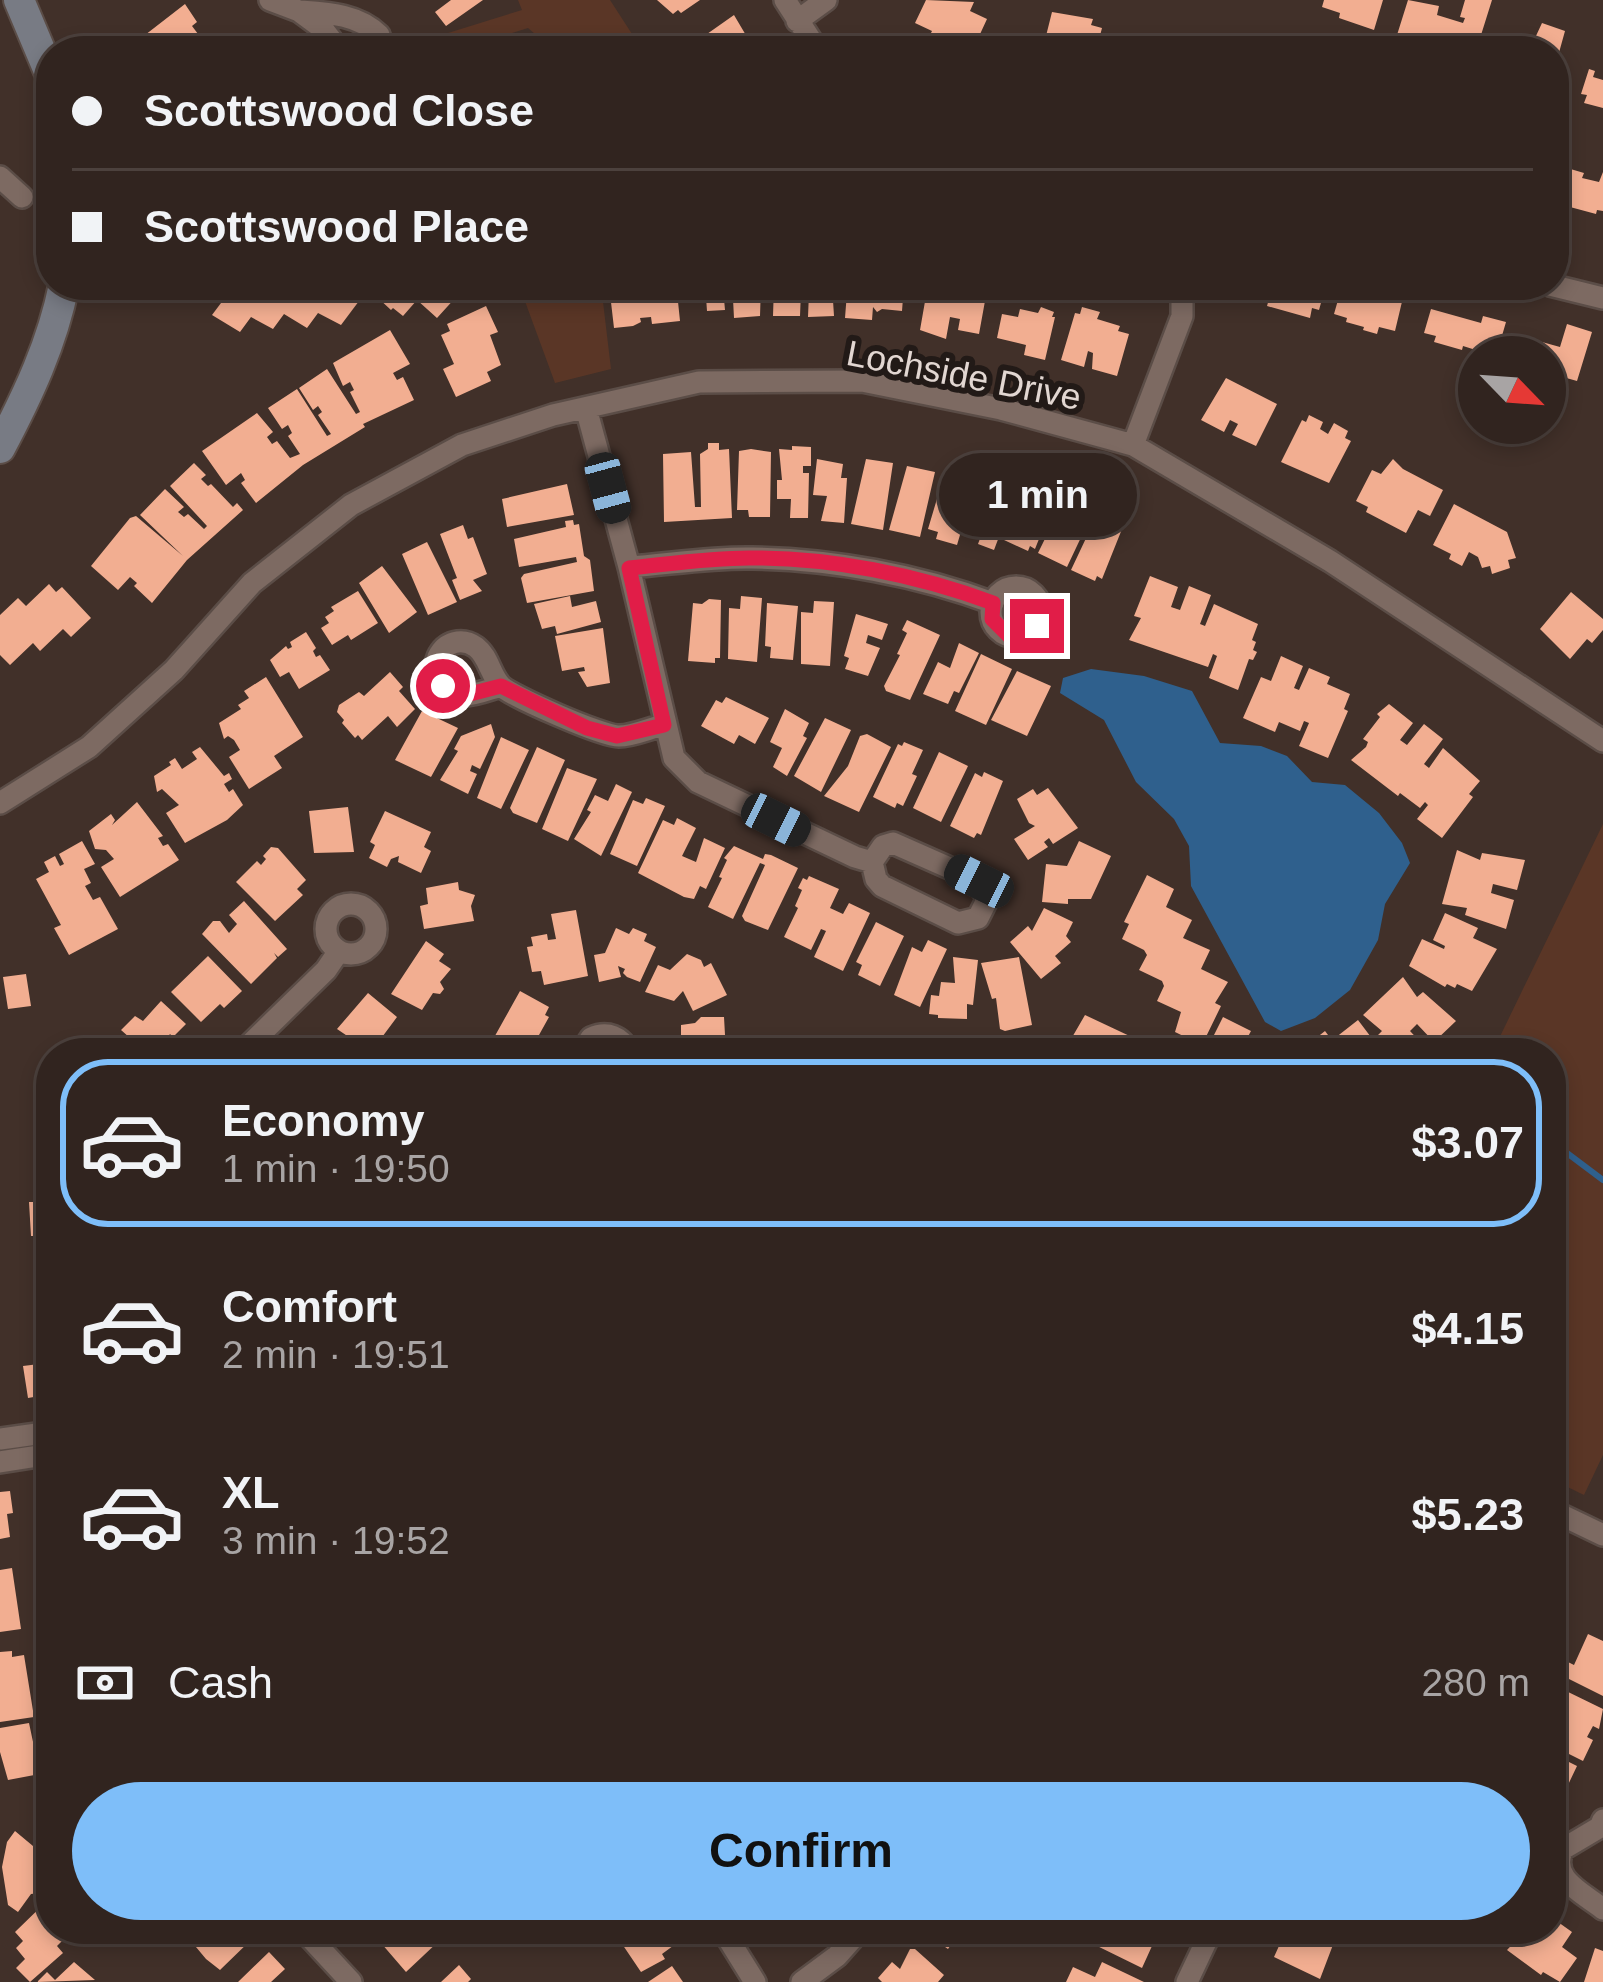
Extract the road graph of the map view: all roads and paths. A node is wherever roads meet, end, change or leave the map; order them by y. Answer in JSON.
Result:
{"nodes":[{"id":1,"x":20,"y":0,"type":"edge"},
{"id":2,"x":271,"y":0,"type":"edge"},
{"id":3,"x":784,"y":0,"type":"edge"},
{"id":4,"x":826,"y":0,"type":"edge"},
{"id":5,"x":299,"y":11,"type":"junction"},
{"id":6,"x":797,"y":21,"type":"junction"},
{"id":7,"x":328,"y":36,"type":"edge"},
{"id":8,"x":379,"y":36,"type":"edge"},
{"id":9,"x":808,"y":36,"type":"edge"},
{"id":10,"x":36,"y":39,"type":"edge"},
{"id":11,"x":0,"y":177,"type":"edge"},
{"id":12,"x":22,"y":196,"type":"dead end"},
{"id":13,"x":1569,"y":290,"type":"edge"},
{"id":14,"x":1603,"y":298,"type":"edge"},
{"id":15,"x":61,"y":300,"type":"edge"},
{"id":16,"x":1182,"y":300,"type":"edge"},
{"id":17,"x":586,"y":408,"type":"junction"},
{"id":18,"x":1133,"y":445,"type":"junction"},
{"id":19,"x":0,"y":448,"type":"edge"},
{"id":20,"x":629,"y":568,"type":"junction"},
{"id":21,"x":993,"y":603,"type":"dead end"},
{"id":22,"x":501,"y":686,"type":"dead end"},
{"id":23,"x":664,"y":725,"type":"junction"},
{"id":24,"x":1599,"y":730,"type":"edge"},
{"id":25,"x":0,"y":803,"type":"edge"},
{"id":26,"x":872,"y":862,"type":"junction"},
{"id":27,"x":339,"y":951,"type":"dead end"},
{"id":28,"x":256,"y":1038,"type":"edge"},
{"id":29,"x":36,"y":1434,"type":"edge"},
{"id":30,"x":0,"y":1439,"type":"edge"},
{"id":31,"x":36,"y":1456,"type":"edge"},
{"id":32,"x":0,"y":1462,"type":"edge"},
{"id":33,"x":1566,"y":1517,"type":"edge"},
{"id":34,"x":1603,"y":1535,"type":"edge"},
{"id":35,"x":1602,"y":1831,"type":"edge"},
{"id":36,"x":1566,"y":1848,"type":"edge"},
{"id":37,"x":1566,"y":1880,"type":"edge"},
{"id":38,"x":1603,"y":1909,"type":"edge"},
{"id":39,"x":316,"y":1944,"type":"edge"},
{"id":40,"x":731,"y":1944,"type":"edge"},
{"id":41,"x":848,"y":1944,"type":"edge"},
{"id":42,"x":1205,"y":1944,"type":"edge"},
{"id":43,"x":351,"y":1982,"type":"edge"},
{"id":44,"x":755,"y":1982,"type":"edge"},
{"id":45,"x":802,"y":1982,"type":"edge"},
{"id":46,"x":1187,"y":1982,"type":"edge"}],
"edges":[{"from":1,"to":10,"type":"main road"},
{"from":2,"to":5,"type":"street"},
{"from":3,"to":6,"type":"street"},
{"from":4,"to":6,"type":"street"},
{"from":5,"to":7,"type":"street"},
{"from":5,"to":8,"type":"street"},
{"from":6,"to":9,"type":"street"},
{"from":11,"to":12,"type":"street"},
{"from":13,"to":14,"type":"street"},
{"from":15,"to":19,"type":"main road"},
{"from":16,"to":18,"type":"street"},
{"from":17,"to":18,"type":"street","name":"Lochside Drive"},
{"from":17,"to":20,"type":"street"},
{"from":17,"to":25,"type":"street","name":"Lochside Drive"},
{"from":18,"to":24,"type":"street","name":"Lochside Drive"},
{"from":20,"to":21,"type":"street"},
{"from":20,"to":23,"type":"street"},
{"from":22,"to":23,"type":"street"},
{"from":23,"to":26,"type":"street"},
{"from":26,"to":26,"type":"street"},
{"from":27,"to":28,"type":"street"},
{"from":29,"to":30,"type":"street"},
{"from":31,"to":32,"type":"street"},
{"from":33,"to":34,"type":"street"},
{"from":35,"to":36,"type":"street"},
{"from":37,"to":38,"type":"street"},
{"from":39,"to":43,"type":"street"},
{"from":40,"to":44,"type":"street"},
{"from":41,"to":45,"type":"street"},
{"from":42,"to":46,"type":"street"}]}
